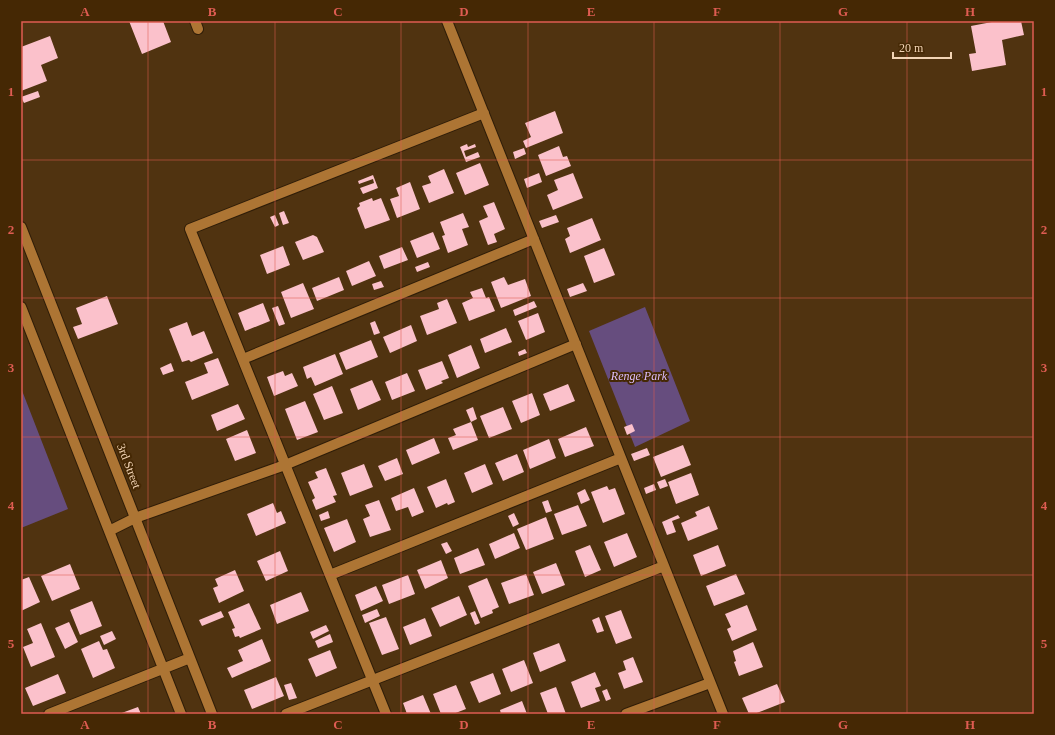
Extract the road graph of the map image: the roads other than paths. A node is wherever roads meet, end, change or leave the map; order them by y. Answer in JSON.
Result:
{"nodes":[{"id":1,"x":447,"y":21,"type":"edge"},
{"id":2,"x":484,"y":113,"type":"junction"},
{"id":3,"x":21,"y":227,"type":"edge"},
{"id":4,"x":534,"y":239,"type":"junction"},
{"id":5,"x":21,"y":307,"type":"edge"},
{"id":6,"x":576,"y":344,"type":"junction"},
{"id":7,"x":243,"y":359,"type":"junction"},
{"id":8,"x":621,"y":458,"type":"junction"},
{"id":9,"x":285,"y":464,"type":"junction"},
{"id":10,"x":135,"y":518,"type":"junction"},
{"id":11,"x":109,"y":531,"type":"junction"},
{"id":12,"x":664,"y":566,"type":"junction"},
{"id":13,"x":330,"y":575,"type":"junction"},
{"id":14,"x":190,"y":658,"type":"junction"},
{"id":15,"x":163,"y":668,"type":"junction"},
{"id":16,"x":372,"y":680,"type":"junction"},
{"id":17,"x":710,"y":683,"type":"junction"},
{"id":18,"x":49,"y":714,"type":"edge"},
{"id":19,"x":181,"y":714,"type":"edge"},
{"id":20,"x":212,"y":714,"type":"edge"},
{"id":21,"x":286,"y":714,"type":"edge"},
{"id":22,"x":386,"y":714,"type":"edge"},
{"id":23,"x":626,"y":714,"type":"edge"},
{"id":24,"x":723,"y":714,"type":"edge"}],
"edges":[{"from":1,"to":2,"type":"street"},
{"from":2,"to":4,"type":"street"},
{"from":2,"to":7,"type":"street"},
{"from":3,"to":10,"type":"street","name":"3rd Street"},
{"from":4,"to":6,"type":"street"},
{"from":4,"to":7,"type":"street"},
{"from":5,"to":11,"type":"street"},
{"from":6,"to":8,"type":"street"},
{"from":6,"to":9,"type":"street"},
{"from":7,"to":9,"type":"street"},
{"from":8,"to":12,"type":"street"},
{"from":8,"to":13,"type":"street"},
{"from":9,"to":10,"type":"street"},
{"from":9,"to":13,"type":"street"},
{"from":10,"to":11,"type":"street"},
{"from":10,"to":14,"type":"street","name":"3rd Street"},
{"from":11,"to":15,"type":"street"},
{"from":12,"to":16,"type":"street"},
{"from":12,"to":17,"type":"street"},
{"from":13,"to":16,"type":"street"},
{"from":14,"to":15,"type":"street"},
{"from":14,"to":20,"type":"street","name":"3rd Street"},
{"from":15,"to":18,"type":"street"},
{"from":15,"to":19,"type":"street"},
{"from":16,"to":21,"type":"street"},
{"from":16,"to":22,"type":"street"},
{"from":17,"to":23,"type":"street"},
{"from":17,"to":24,"type":"street"}]}
